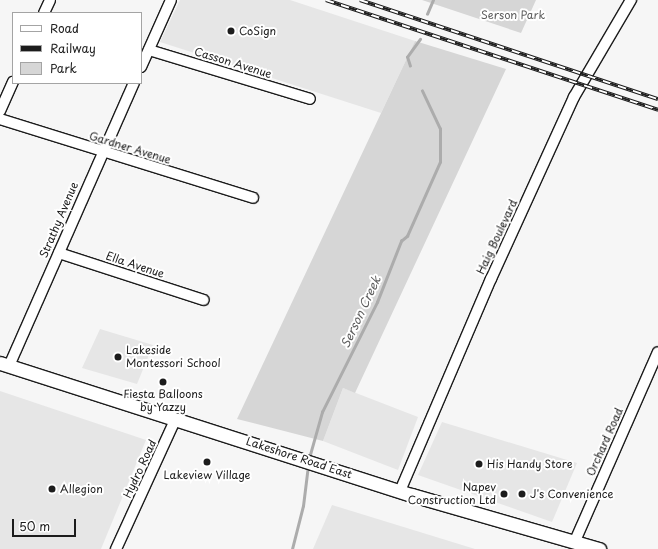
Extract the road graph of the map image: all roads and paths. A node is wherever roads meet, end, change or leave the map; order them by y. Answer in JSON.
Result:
{"nodes":[{"id":1,"x":50,"y":0,"type":"edge"},
{"id":2,"x":171,"y":0,"type":"edge"},
{"id":3,"x":631,"y":0,"type":"edge"},
{"id":4,"x":44,"y":12,"type":"edge"},
{"id":5,"x":149,"y":50,"type":"junction"},
{"id":6,"x":142,"y":65,"type":"edge"},
{"id":7,"x":12,"y":84,"type":"edge"},
{"id":8,"x":134,"y":84,"type":"edge"},
{"id":9,"x":310,"y":99,"type":"dead end"},
{"id":10,"x":0,"y":111,"type":"edge"},
{"id":11,"x":0,"y":119,"type":"edge"},
{"id":12,"x":101,"y":152,"type":"junction"},
{"id":13,"x":253,"y":198,"type":"dead end"},
{"id":14,"x":59,"y":253,"type":"junction"},
{"id":15,"x":204,"y":300,"type":"dead end"},
{"id":16,"x":658,"y":352,"type":"edge"},
{"id":17,"x":4,"y":365,"type":"edge"},
{"id":18,"x":175,"y":420,"type":"junction"},
{"id":19,"x":400,"y":491,"type":"junction"},
{"id":20,"x":575,"y":541,"type":"junction"},
{"id":21,"x":116,"y":549,"type":"edge"},
{"id":22,"x":599,"y":549,"type":"edge"}],
"edges":[{"from":1,"to":4,"type":"street"},
{"from":2,"to":5,"type":"street"},
{"from":3,"to":19,"type":"street","name":"Haig Boulevard"},
{"from":5,"to":6,"type":"street"},
{"from":5,"to":9,"type":"street","name":"Casson Avenue"},
{"from":7,"to":10,"type":"street"},
{"from":8,"to":12,"type":"street","name":"Strathy Avenue"},
{"from":11,"to":12,"type":"street","name":"Gardner Avenue"},
{"from":12,"to":13,"type":"street","name":"Gardner Avenue"},
{"from":12,"to":14,"type":"street","name":"Strathy Avenue"},
{"from":14,"to":15,"type":"street","name":"Ella Avenue"},
{"from":14,"to":17,"type":"street","name":"Strathy Avenue"},
{"from":16,"to":20,"type":"street","name":"Orchard Road"},
{"from":17,"to":18,"type":"main road","name":"Lakeshore Road East"},
{"from":18,"to":19,"type":"main road","name":"Lakeshore Road East"},
{"from":18,"to":21,"type":"street","name":"Hydro Road"},
{"from":19,"to":20,"type":"main road","name":"Lakeshore Road East"},
{"from":20,"to":22,"type":"main road","name":"Lakeshore Road East"}]}
